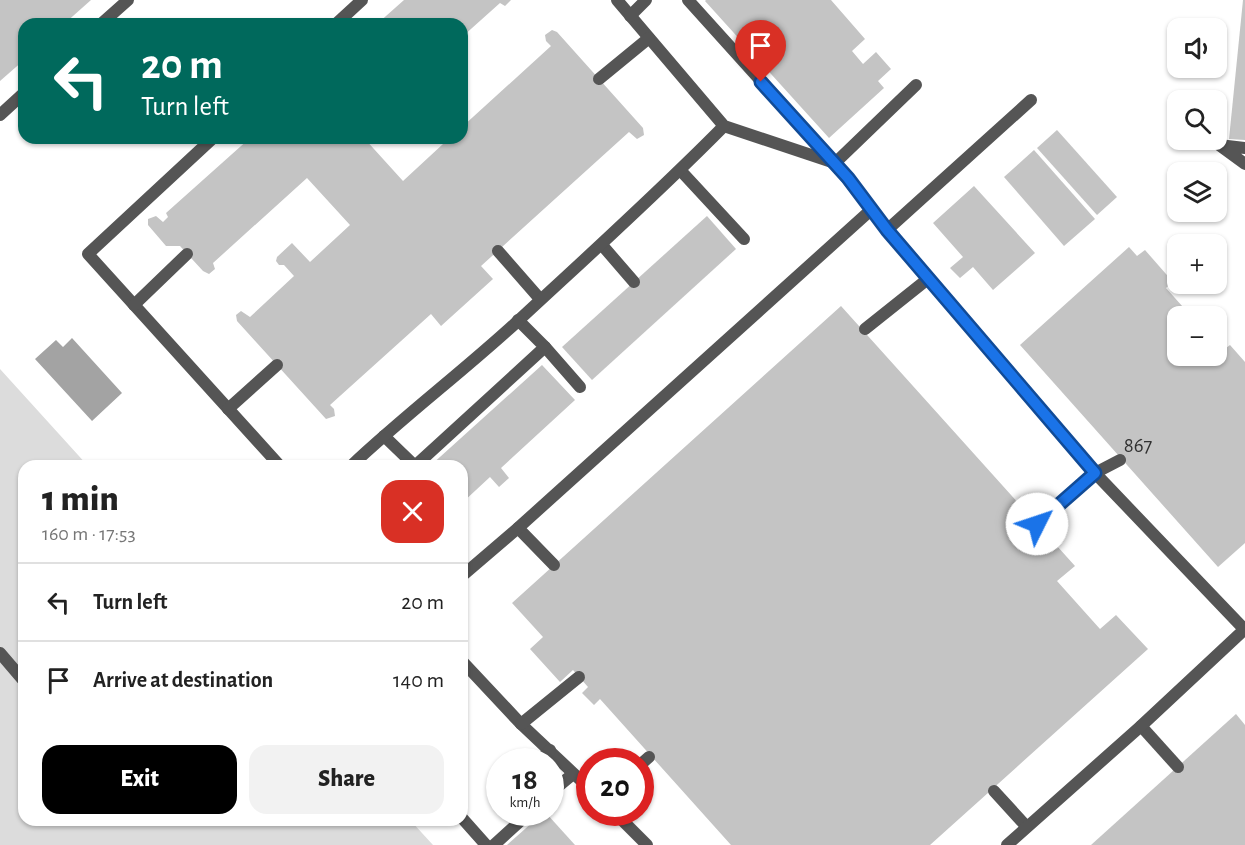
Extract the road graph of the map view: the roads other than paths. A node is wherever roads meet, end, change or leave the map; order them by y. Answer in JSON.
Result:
{"nodes":[{"id":1,"x":128,"y":0,"type":"edge"},
{"id":2,"x":362,"y":0,"type":"edge"},
{"id":3,"x":616,"y":0,"type":"edge"},
{"id":4,"x":646,"y":0,"type":"edge"},
{"id":5,"x":688,"y":0,"type":"edge"},
{"id":6,"x":630,"y":16,"type":"junction"},
{"id":7,"x":108,"y":18,"type":"edge"},
{"id":8,"x":342,"y":18,"type":"edge"},
{"id":9,"x":649,"y":38,"type":"junction"},
{"id":10,"x":599,"y":79,"type":"dead end"},
{"id":11,"x":916,"y":85,"type":"dead end"},
{"id":12,"x":18,"y":98,"type":"edge"},
{"id":13,"x":1031,"y":100,"type":"dead end"},
{"id":14,"x":0,"y":115,"type":"edge"},
{"id":15,"x":724,"y":126,"type":"junction"},
{"id":16,"x":207,"y":144,"type":"edge"},
{"id":17,"x":1245,"y":148,"type":"edge"},
{"id":18,"x":835,"y":163,"type":"junction"},
{"id":19,"x":1245,"y":164,"type":"edge"},
{"id":20,"x":681,"y":171,"type":"junction"},
{"id":21,"x":872,"y":209,"type":"junction"},
{"id":22,"x":887,"y":230,"type":"junction"},
{"id":23,"x":744,"y":239,"type":"dead end"},
{"id":24,"x":602,"y":245,"type":"junction"},
{"id":25,"x":498,"y":251,"type":"dead end"},
{"id":26,"x":188,"y":254,"type":"dead end"},
{"id":27,"x":929,"y":278,"type":"junction"},
{"id":28,"x":634,"y":282,"type":"dead end"},
{"id":29,"x":540,"y":299,"type":"junction"},
{"id":30,"x":134,"y":305,"type":"junction"},
{"id":31,"x":518,"y":320,"type":"junction"},
{"id":32,"x":865,"y":329,"type":"dead end"},
{"id":33,"x":545,"y":347,"type":"junction"},
{"id":34,"x":276,"y":365,"type":"dead end"},
{"id":35,"x":580,"y":387,"type":"dead end"},
{"id":36,"x":228,"y":409,"type":"junction"},
{"id":37,"x":384,"y":436,"type":"junction"},
{"id":38,"x":275,"y":460,"type":"edge"},
{"id":39,"x":358,"y":460,"type":"edge"},
{"id":40,"x":410,"y":460,"type":"edge"},
{"id":41,"x":423,"y":460,"type":"edge"},
{"id":42,"x":1120,"y":460,"type":"dead end"},
{"id":43,"x":1095,"y":473,"type":"junction"},
{"id":44,"x":1037,"y":524,"type":"dead end"},
{"id":45,"x":518,"y":528,"type":"junction"},
{"id":46,"x":554,"y":565,"type":"dead end"},
{"id":47,"x":468,"y":571,"type":"edge"},
{"id":48,"x":1245,"y":629,"type":"edge"},
{"id":49,"x":0,"y":653,"type":"edge"},
{"id":50,"x":468,"y":667,"type":"edge"},
{"id":51,"x":18,"y":674,"type":"edge"},
{"id":52,"x":579,"y":677,"type":"dead end"},
{"id":53,"x":521,"y":724,"type":"junction"},
{"id":54,"x":1141,"y":726,"type":"junction"},
{"id":55,"x":548,"y":748,"type":"edge"},
{"id":56,"x":564,"y":765,"type":"edge"},
{"id":57,"x":1178,"y":767,"type":"dead end"},
{"id":58,"x":573,"y":774,"type":"junction"},
{"id":59,"x":576,"y":777,"type":"edge"},
{"id":60,"x":564,"y":782,"type":"edge"},
{"id":61,"x":994,"y":791,"type":"dead end"},
{"id":62,"x":468,"y":826,"type":"edge"},
{"id":63,"x":515,"y":826,"type":"edge"},
{"id":64,"x":628,"y":826,"type":"edge"},
{"id":65,"x":1026,"y":826,"type":"junction"},
{"id":66,"x":486,"y":845,"type":"edge"},
{"id":67,"x":494,"y":845,"type":"edge"},
{"id":68,"x":647,"y":845,"type":"edge"},
{"id":69,"x":1007,"y":845,"type":"edge"}],
"edges":[{"from":1,"to":7,"type":"lane"},
{"from":2,"to":8,"type":"lane"},
{"from":3,"to":6,"type":"lane"},
{"from":4,"to":6,"type":"lane"},
{"from":5,"to":18,"type":"lane"},
{"from":6,"to":9,"type":"lane"},
{"from":9,"to":10,"type":"lane"},
{"from":9,"to":15,"type":"lane"},
{"from":11,"to":18,"type":"lane"},
{"from":12,"to":14,"type":"lane"},
{"from":13,"to":22,"type":"lane"},
{"from":15,"to":18,"type":"lane"},
{"from":15,"to":20,"type":"lane"},
{"from":16,"to":30,"type":"lane"},
{"from":17,"to":19,"type":"lane"},
{"from":18,"to":21,"type":"lane"},
{"from":20,"to":23,"type":"lane"},
{"from":20,"to":24,"type":"lane"},
{"from":21,"to":22,"type":"lane"},
{"from":21,"to":45,"type":"lane"},
{"from":22,"to":27,"type":"lane"},
{"from":24,"to":28,"type":"lane"},
{"from":24,"to":29,"type":"lane"},
{"from":25,"to":29,"type":"lane"},
{"from":26,"to":30,"type":"lane"},
{"from":27,"to":32,"type":"lane"},
{"from":27,"to":43,"type":"lane"},
{"from":29,"to":31,"type":"lane"},
{"from":30,"to":36,"type":"lane"},
{"from":31,"to":33,"type":"lane"},
{"from":31,"to":37,"type":"lane"},
{"from":33,"to":35,"type":"lane"},
{"from":33,"to":41,"type":"lane"},
{"from":34,"to":36,"type":"lane"},
{"from":36,"to":38,"type":"lane"},
{"from":37,"to":39,"type":"lane"},
{"from":37,"to":40,"type":"lane"},
{"from":42,"to":43,"type":"lane"},
{"from":43,"to":44,"type":"lane"},
{"from":43,"to":48,"type":"lane"},
{"from":45,"to":46,"type":"lane"},
{"from":45,"to":47,"type":"lane"},
{"from":48,"to":54,"type":"lane"},
{"from":49,"to":51,"type":"lane"},
{"from":50,"to":53,"type":"lane"},
{"from":52,"to":53,"type":"lane"},
{"from":53,"to":55,"type":"lane"},
{"from":54,"to":57,"type":"lane"},
{"from":54,"to":65,"type":"lane"},
{"from":56,"to":58,"type":"lane"},
{"from":58,"to":59,"type":"lane"},
{"from":58,"to":60,"type":"lane"},
{"from":61,"to":65,"type":"lane"},
{"from":62,"to":66,"type":"lane"},
{"from":63,"to":67,"type":"lane"},
{"from":64,"to":68,"type":"lane"},
{"from":65,"to":69,"type":"lane"}]}
